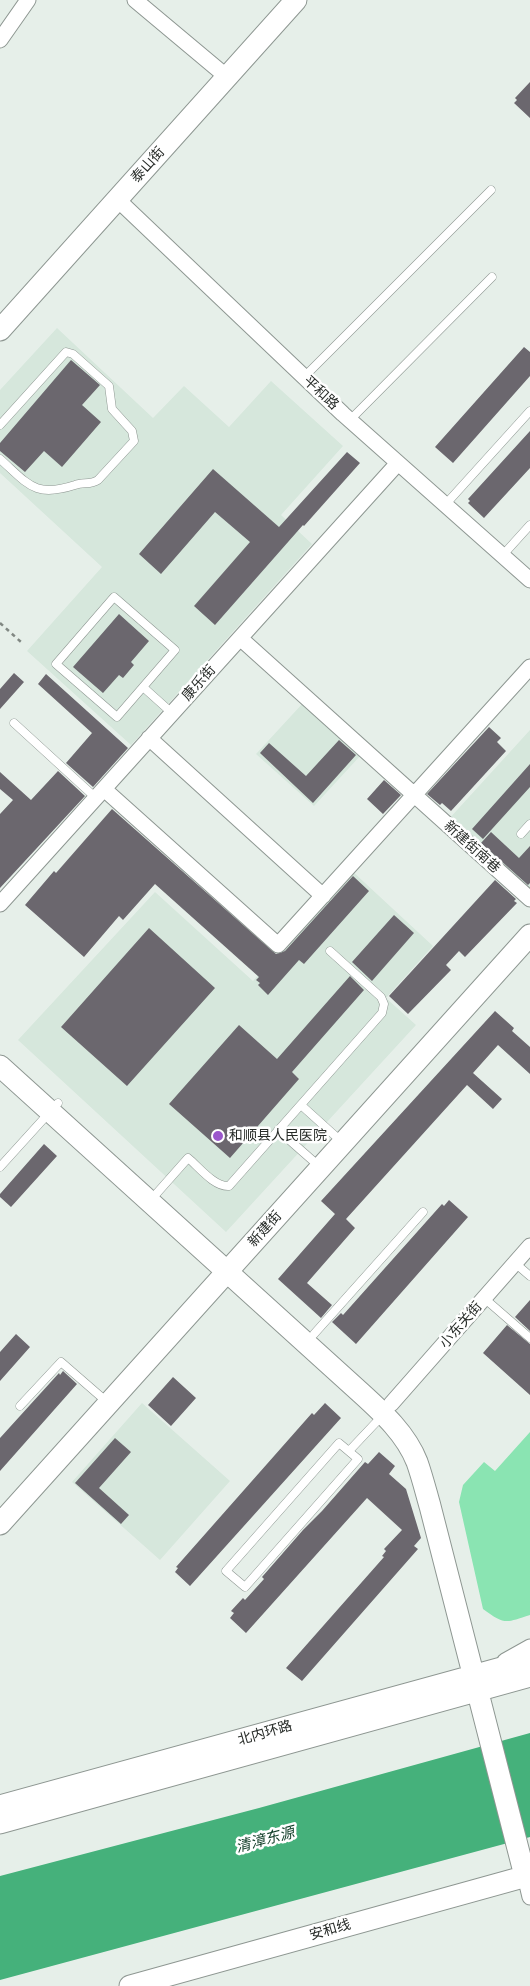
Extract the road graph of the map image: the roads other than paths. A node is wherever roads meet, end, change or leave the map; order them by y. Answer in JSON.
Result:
{"nodes":[{"id":1,"x":28,"y":0,"type":"edge"},
{"id":2,"x":135,"y":0,"type":"edge"},
{"id":3,"x":296,"y":0,"type":"edge"},
{"id":4,"x":0,"y":40,"type":"edge"},
{"id":5,"x":227,"y":77,"type":"junction"},
{"id":6,"x":491,"y":190,"type":"dead end"},
{"id":7,"x":117,"y":199,"type":"junction"},
{"id":8,"x":492,"y":277,"type":"dead end"},
{"id":9,"x":0,"y":330,"type":"edge"},
{"id":10,"x":304,"y":376,"type":"junction"},
{"id":11,"x":530,"y":411,"type":"edge"},
{"id":12,"x":350,"y":420,"type":"junction"},
{"id":13,"x":0,"y":425,"type":"edge"},
{"id":14,"x":0,"y":459,"type":"edge"},
{"id":15,"x":398,"y":463,"type":"junction"},
{"id":16,"x":445,"y":505,"type":"junction"},
{"id":17,"x":530,"y":526,"type":"edge"},
{"id":18,"x":502,"y":556,"type":"junction"},
{"id":19,"x":530,"y":580,"type":"edge"},
{"id":20,"x":240,"y":638,"type":"junction"},
{"id":21,"x":530,"y":667,"type":"edge"},
{"id":22,"x":142,"y":687,"type":"junction"},
{"id":23,"x":172,"y":713,"type":"junction"},
{"id":24,"x":14,"y":724,"type":"dead end"},
{"id":25,"x":150,"y":738,"type":"junction"},
{"id":26,"x":100,"y":793,"type":"junction"},
{"id":27,"x":414,"y":795,"type":"junction"},
{"id":28,"x":530,"y":824,"type":"edge"},
{"id":29,"x":521,"y":834,"type":"dead end"},
{"id":30,"x":323,"y":896,"type":"junction"},
{"id":31,"x":2,"y":897,"type":"edge"},
{"id":32,"x":530,"y":899,"type":"edge"},
{"id":33,"x":530,"y":935,"type":"edge"},
{"id":34,"x":330,"y":952,"type":"dead end"},
{"id":35,"x":0,"y":1051,"type":"edge"},
{"id":36,"x":0,"y":1066,"type":"edge"},
{"id":37,"x":301,"y":1105,"type":"junction"},
{"id":38,"x":54,"y":1107,"type":"junction"},
{"id":39,"x":278,"y":1130,"type":"junction"},
{"id":40,"x":343,"y":1143,"type":"junction"},
{"id":41,"x":0,"y":1167,"type":"edge"},
{"id":42,"x":320,"y":1168,"type":"junction"},
{"id":43,"x":157,"y":1193,"type":"junction"},
{"id":44,"x":423,"y":1212,"type":"dead end"},
{"id":45,"x":530,"y":1246,"type":"edge"},
{"id":46,"x":516,"y":1263,"type":"junction"},
{"id":47,"x":231,"y":1267,"type":"junction"},
{"id":48,"x":530,"y":1276,"type":"edge"},
{"id":49,"x":484,"y":1298,"type":"junction"},
{"id":50,"x":314,"y":1334,"type":"junction"},
{"id":51,"x":530,"y":1338,"type":"edge"},
{"id":52,"x":109,"y":1403,"type":"junction"},
{"id":53,"x":20,"y":1406,"type":"dead end"},
{"id":54,"x":387,"y":1409,"type":"junction"},
{"id":55,"x":349,"y":1451,"type":"junction"},
{"id":56,"x":0,"y":1524,"type":"edge"},
{"id":57,"x":530,"y":1646,"type":"edge"},
{"id":58,"x":530,"y":1660,"type":"edge"},
{"id":59,"x":530,"y":1676,"type":"edge"},
{"id":60,"x":482,"y":1681,"type":"junction"},
{"id":61,"x":0,"y":1806,"type":"edge"},
{"id":62,"x":0,"y":1822,"type":"edge"},
{"id":63,"x":524,"y":1837,"type":"edge"},
{"id":64,"x":527,"y":1875,"type":"edge"},
{"id":65,"x":530,"y":1897,"type":"edge"},
{"id":66,"x":130,"y":1986,"type":"edge"}],
"edges":[{"from":1,"to":4,"type":"street"},
{"from":2,"to":5,"type":"street"},
{"from":3,"to":5,"type":"main road","name":"泰山街"},
{"from":5,"to":7,"type":"main road","name":"泰山街"},
{"from":6,"to":10,"type":"lane"},
{"from":7,"to":9,"type":"main road","name":"泰山街"},
{"from":7,"to":10,"type":"street","name":"平和路"},
{"from":8,"to":12,"type":"lane"},
{"from":10,"to":12,"type":"street","name":"平和路"},
{"from":11,"to":16,"type":"lane"},
{"from":12,"to":15,"type":"street","name":"平和路"},
{"from":13,"to":14,"type":"lane"},
{"from":15,"to":16,"type":"street","name":"平和路"},
{"from":15,"to":20,"type":"street","name":"康乐街"},
{"from":16,"to":18,"type":"street","name":"平和路"},
{"from":17,"to":18,"type":"lane"},
{"from":18,"to":19,"type":"street","name":"平和路"},
{"from":20,"to":23,"type":"street","name":"康乐街"},
{"from":20,"to":27,"type":"street","name":"新建街南巷"},
{"from":21,"to":27,"type":"street"},
{"from":22,"to":22,"type":"lane"},
{"from":22,"to":23,"type":"lane"},
{"from":23,"to":25,"type":"street","name":"康乐街"},
{"from":24,"to":26,"type":"lane"},
{"from":25,"to":26,"type":"street","name":"康乐街"},
{"from":25,"to":30,"type":"street"},
{"from":26,"to":30,"type":"street"},
{"from":26,"to":31,"type":"street","name":"康乐街"},
{"from":27,"to":30,"type":"street"},
{"from":27,"to":32,"type":"street","name":"新建街南巷"},
{"from":28,"to":29,"type":"lane"},
{"from":33,"to":40,"type":"main road","name":"新建街"},
{"from":34,"to":37,"type":"lane"},
{"from":35,"to":38,"type":"main road"},
{"from":36,"to":38,"type":"main road"},
{"from":37,"to":39,"type":"lane"},
{"from":37,"to":40,"type":"lane"},
{"from":38,"to":41,"type":"lane"},
{"from":38,"to":43,"type":"main road"},
{"from":38,"to":47,"type":"main road"},
{"from":39,"to":42,"type":"lane"},
{"from":39,"to":43,"type":"lane"},
{"from":40,"to":42,"type":"main road","name":"新建街"},
{"from":42,"to":47,"type":"main road","name":"新建街"},
{"from":43,"to":47,"type":"main road"},
{"from":44,"to":50,"type":"lane"},
{"from":45,"to":46,"type":"street","name":"小东关街"},
{"from":46,"to":48,"type":"lane"},
{"from":46,"to":49,"type":"street","name":"小东关街"},
{"from":47,"to":50,"type":"main road"},
{"from":47,"to":52,"type":"main road","name":"新建街"},
{"from":47,"to":54,"type":"main road"},
{"from":49,"to":51,"type":"lane"},
{"from":49,"to":54,"type":"street","name":"小东关街"},
{"from":50,"to":54,"type":"main road"},
{"from":52,"to":53,"type":"lane"},
{"from":52,"to":56,"type":"main road","name":"新建街"},
{"from":54,"to":55,"type":"lane"},
{"from":54,"to":60,"type":"main road"},
{"from":55,"to":55,"type":"lane"},
{"from":57,"to":60,"type":"street"},
{"from":58,"to":60,"type":"main road","name":"北内环路"},
{"from":59,"to":60,"type":"main road","name":"北内环路"},
{"from":60,"to":61,"type":"main road","name":"北内环路"},
{"from":60,"to":62,"type":"main road","name":"北内环路"},
{"from":60,"to":63,"type":"main road"},
{"from":63,"to":64,"type":"main road"},
{"from":64,"to":65,"type":"street"},
{"from":64,"to":66,"type":"main road","name":"安和线"}]}
